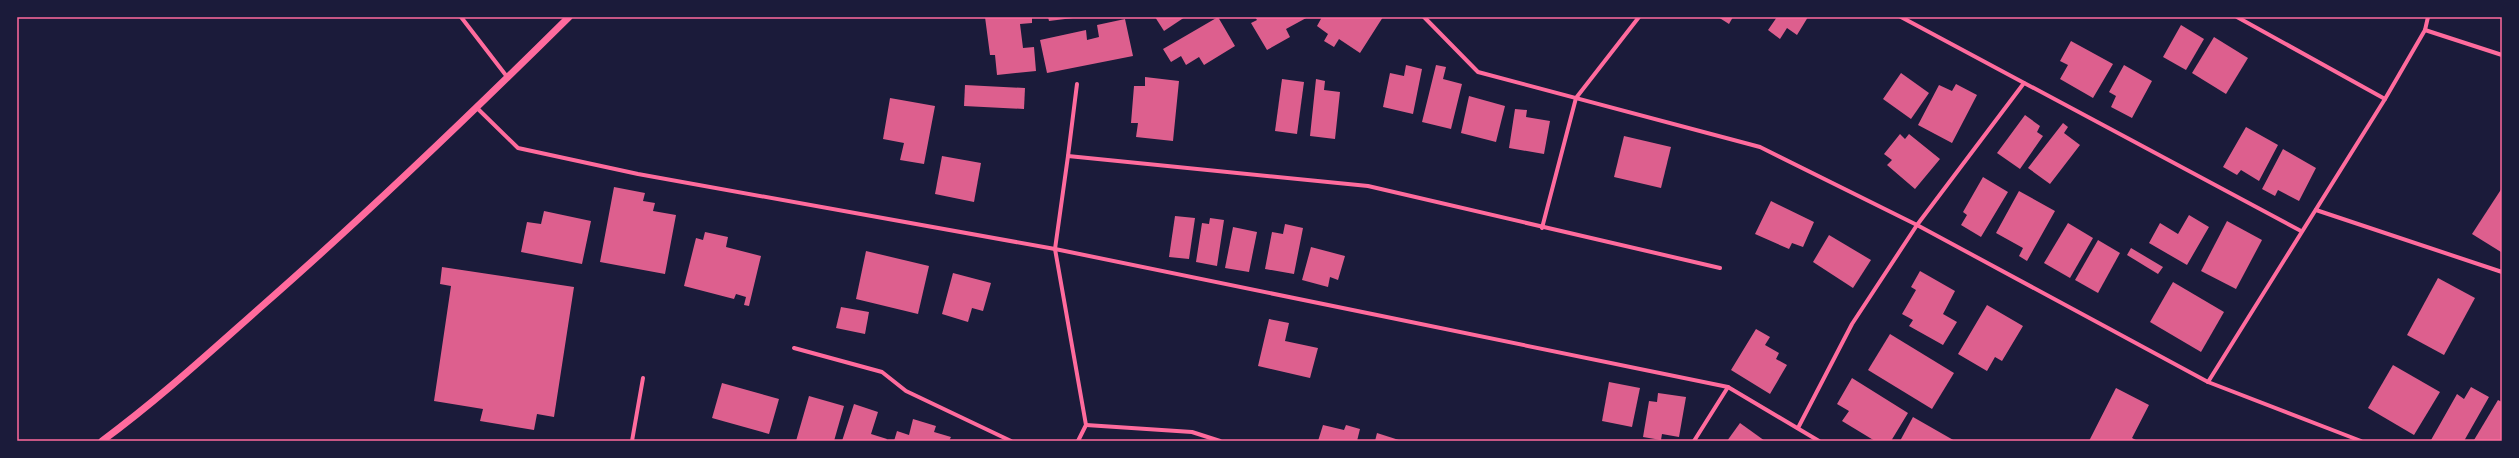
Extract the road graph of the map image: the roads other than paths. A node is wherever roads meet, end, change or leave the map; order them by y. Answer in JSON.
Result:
{"nodes":[{"id":1,"x":461,"y":17,"type":"edge"},
{"id":2,"x":569,"y":17,"type":"edge"},
{"id":3,"x":1424,"y":17,"type":"edge"},
{"id":4,"x":1639,"y":17,"type":"edge"},
{"id":5,"x":1901,"y":17,"type":"edge"},
{"id":6,"x":2237,"y":17,"type":"edge"},
{"id":7,"x":2428,"y":17,"type":"edge"},
{"id":8,"x":2425,"y":30,"type":"junction"},
{"id":9,"x":2502,"y":54,"type":"edge"},
{"id":10,"x":508,"y":78,"type":"junction"},
{"id":11,"x":2024,"y":83,"type":"junction"},
{"id":12,"x":1077,"y":84,"type":"dead end"},
{"id":13,"x":1576,"y":98,"type":"junction"},
{"id":14,"x":2385,"y":99,"type":"junction"},
{"id":15,"x":477,"y":108,"type":"junction"},
{"id":16,"x":1068,"y":156,"type":"junction"},
{"id":17,"x":2316,"y":210,"type":"junction"},
{"id":18,"x":1917,"y":224,"type":"junction"},
{"id":19,"x":1542,"y":228,"type":"junction"},
{"id":20,"x":2301,"y":231,"type":"junction"},
{"id":21,"x":1055,"y":249,"type":"junction"},
{"id":22,"x":1720,"y":268,"type":"dead end"},
{"id":23,"x":2502,"y":272,"type":"edge"},
{"id":24,"x":794,"y":348,"type":"dead end"},
{"id":25,"x":644,"y":378,"type":"dead end"},
{"id":26,"x":2208,"y":382,"type":"junction"},
{"id":27,"x":1728,"y":387,"type":"junction"},
{"id":28,"x":1086,"y":425,"type":"junction"},
{"id":29,"x":1798,"y":428,"type":"junction"},
{"id":30,"x":102,"y":441,"type":"edge"},
{"id":31,"x":632,"y":441,"type":"edge"},
{"id":32,"x":1011,"y":441,"type":"edge"},
{"id":33,"x":1078,"y":441,"type":"edge"},
{"id":34,"x":1220,"y":441,"type":"edge"},
{"id":35,"x":1694,"y":441,"type":"edge"},
{"id":36,"x":1819,"y":441,"type":"edge"},
{"id":37,"x":2361,"y":441,"type":"edge"}],
"edges":[{"from":1,"to":10,"type":"street"},
{"from":2,"to":10,"type":"street"},
{"from":3,"to":13,"type":"street"},
{"from":4,"to":13,"type":"street"},
{"from":5,"to":11,"type":"street"},
{"from":6,"to":14,"type":"street"},
{"from":7,"to":8,"type":"street"},
{"from":8,"to":9,"type":"street"},
{"from":8,"to":14,"type":"street"},
{"from":10,"to":15,"type":"street"},
{"from":11,"to":18,"type":"street"},
{"from":11,"to":20,"type":"street"},
{"from":12,"to":16,"type":"street"},
{"from":13,"to":18,"type":"street"},
{"from":13,"to":19,"type":"street"},
{"from":14,"to":17,"type":"street"},
{"from":15,"to":21,"type":"street"},
{"from":15,"to":30,"type":"street"},
{"from":16,"to":19,"type":"street"},
{"from":16,"to":21,"type":"street"},
{"from":17,"to":20,"type":"street"},
{"from":17,"to":23,"type":"street"},
{"from":18,"to":26,"type":"street"},
{"from":18,"to":29,"type":"street"},
{"from":19,"to":22,"type":"street"},
{"from":20,"to":26,"type":"street"},
{"from":21,"to":27,"type":"street"},
{"from":21,"to":28,"type":"street"},
{"from":24,"to":32,"type":"street"},
{"from":25,"to":31,"type":"street"},
{"from":26,"to":37,"type":"street"},
{"from":27,"to":29,"type":"street"},
{"from":27,"to":35,"type":"street"},
{"from":28,"to":33,"type":"street"},
{"from":28,"to":34,"type":"street"},
{"from":29,"to":36,"type":"street"}]}
